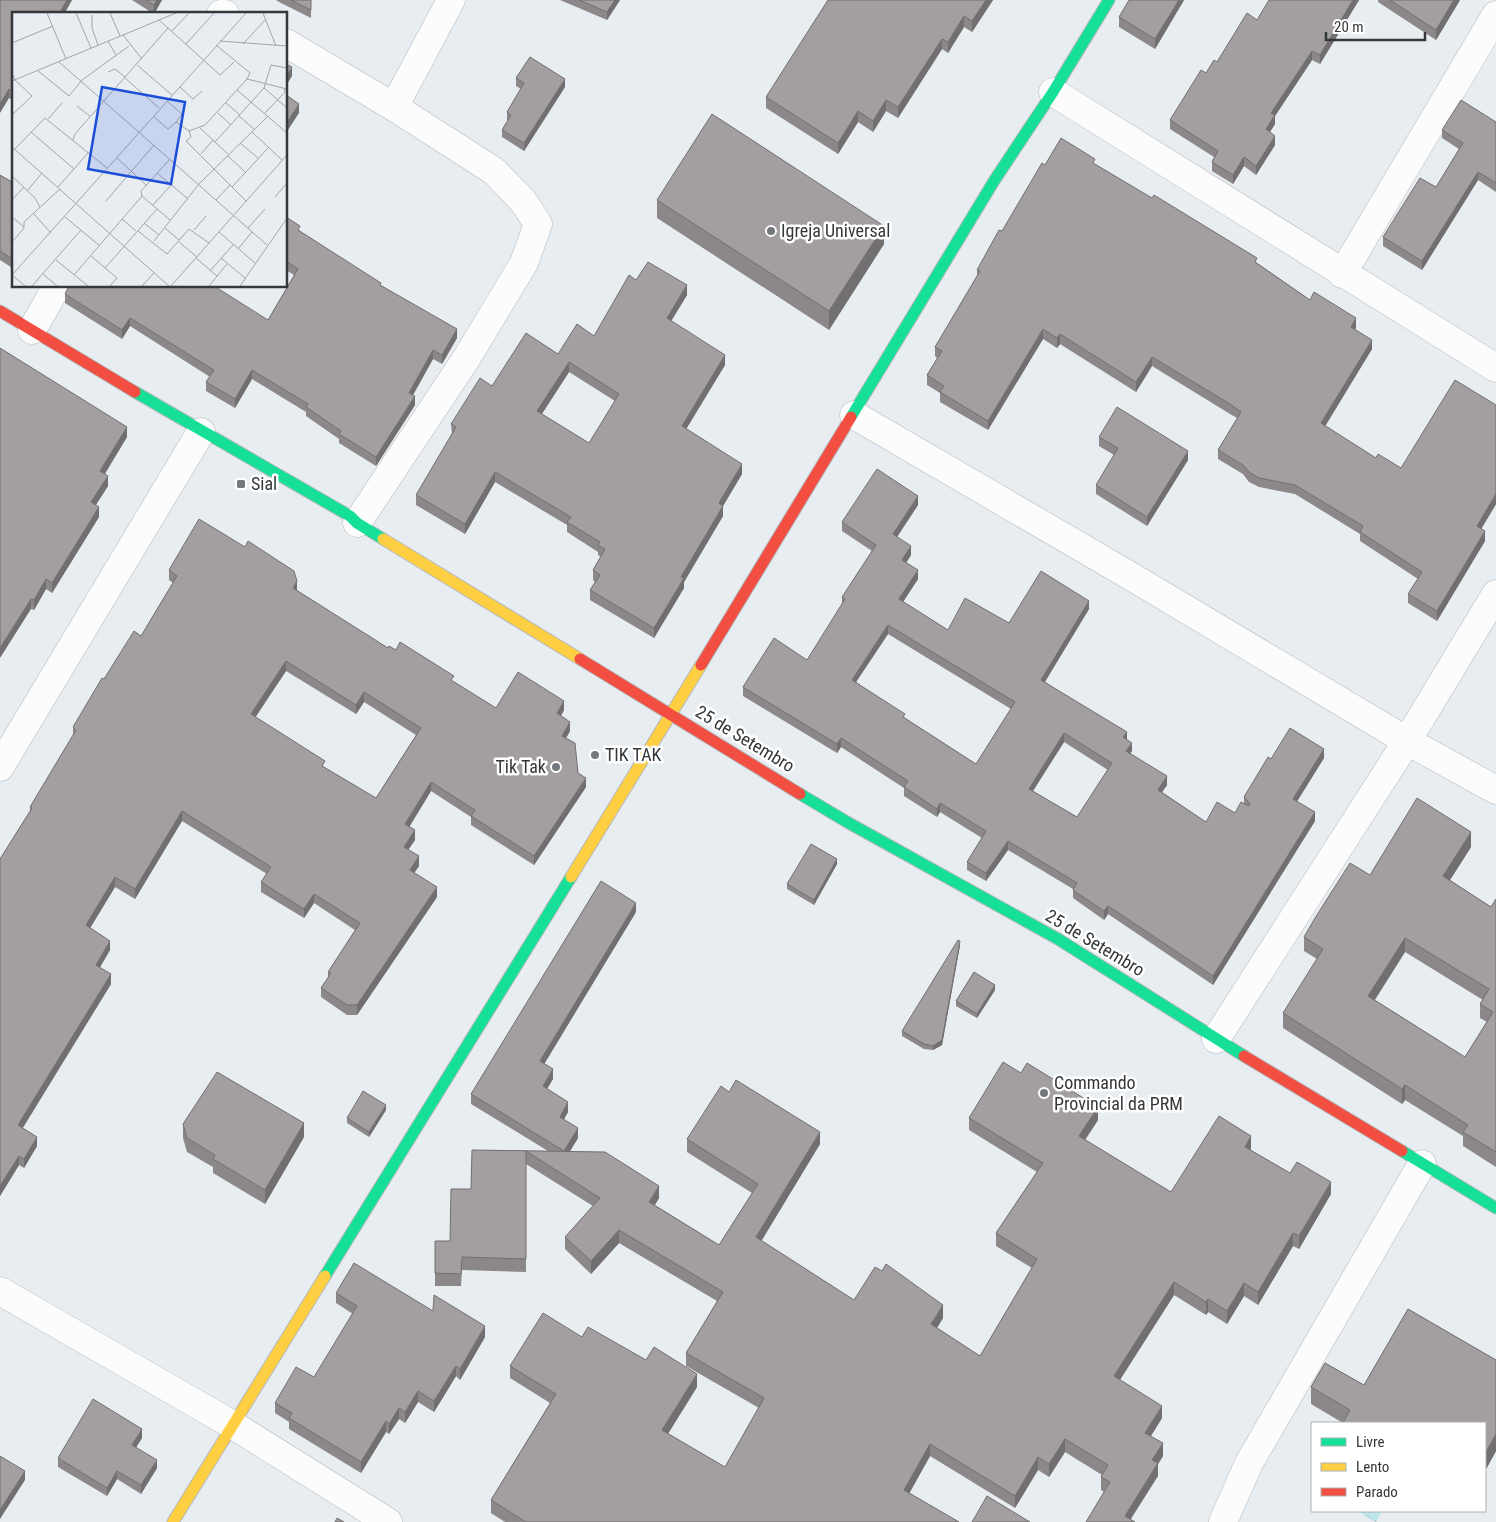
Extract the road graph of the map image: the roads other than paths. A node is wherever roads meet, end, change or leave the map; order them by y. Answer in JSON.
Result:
{"nodes":[{"id":1,"x":451,"y":0,"type":"edge"},
{"id":2,"x":1109,"y":0,"type":"edge"},
{"id":3,"x":1496,"y":15,"type":"edge"},
{"id":4,"x":288,"y":44,"type":"edge"},
{"id":5,"x":1053,"y":92,"type":"junction"},
{"id":6,"x":394,"y":107,"type":"junction"},
{"id":7,"x":1342,"y":274,"type":"junction"},
{"id":8,"x":56,"y":288,"type":"edge"},
{"id":9,"x":0,"y":311,"type":"edge"},
{"id":10,"x":32,"y":330,"type":"junction"},
{"id":11,"x":1496,"y":368,"type":"edge"},
{"id":12,"x":854,"y":415,"type":"junction"},
{"id":13,"x":202,"y":432,"type":"junction"},
{"id":14,"x":357,"y":523,"type":"junction"},
{"id":15,"x":1496,"y":594,"type":"edge"},
{"id":16,"x":671,"y":715,"type":"junction"},
{"id":17,"x":1407,"y":741,"type":"junction"},
{"id":18,"x":0,"y":768,"type":"edge"},
{"id":19,"x":1496,"y":790,"type":"edge"},
{"id":20,"x":1216,"y":1039,"type":"junction"},
{"id":21,"x":1422,"y":1164,"type":"junction"},
{"id":22,"x":1496,"y":1208,"type":"edge"},
{"id":23,"x":0,"y":1291,"type":"edge"},
{"id":24,"x":233,"y":1425,"type":"junction"},
{"id":25,"x":173,"y":1522,"type":"edge"},
{"id":26,"x":388,"y":1522,"type":"edge"},
{"id":27,"x":1223,"y":1522,"type":"edge"}],
"edges":[{"from":1,"to":6,"type":"street"},
{"from":2,"to":5,"type":"street"},
{"from":3,"to":7,"type":"street"},
{"from":4,"to":6,"type":"street"},
{"from":5,"to":7,"type":"street"},
{"from":5,"to":12,"type":"street"},
{"from":6,"to":14,"type":"street"},
{"from":7,"to":11,"type":"street"},
{"from":8,"to":10,"type":"street"},
{"from":9,"to":10,"type":"street","name":"25 de Setembro"},
{"from":10,"to":13,"type":"street","name":"25 de Setembro"},
{"from":12,"to":16,"type":"street"},
{"from":12,"to":17,"type":"street"},
{"from":13,"to":14,"type":"street","name":"25 de Setembro"},
{"from":13,"to":18,"type":"street"},
{"from":14,"to":16,"type":"street","name":"25 de Setembro"},
{"from":15,"to":17,"type":"street"},
{"from":16,"to":20,"type":"street","name":"25 de Setembro"},
{"from":16,"to":24,"type":"street"},
{"from":17,"to":19,"type":"street"},
{"from":17,"to":20,"type":"street"},
{"from":20,"to":21,"type":"street","name":"25 de Setembro"},
{"from":21,"to":22,"type":"street","name":"25 de Setembro"},
{"from":21,"to":27,"type":"street"},
{"from":23,"to":24,"type":"street"},
{"from":24,"to":25,"type":"street"},
{"from":24,"to":26,"type":"street"}]}
